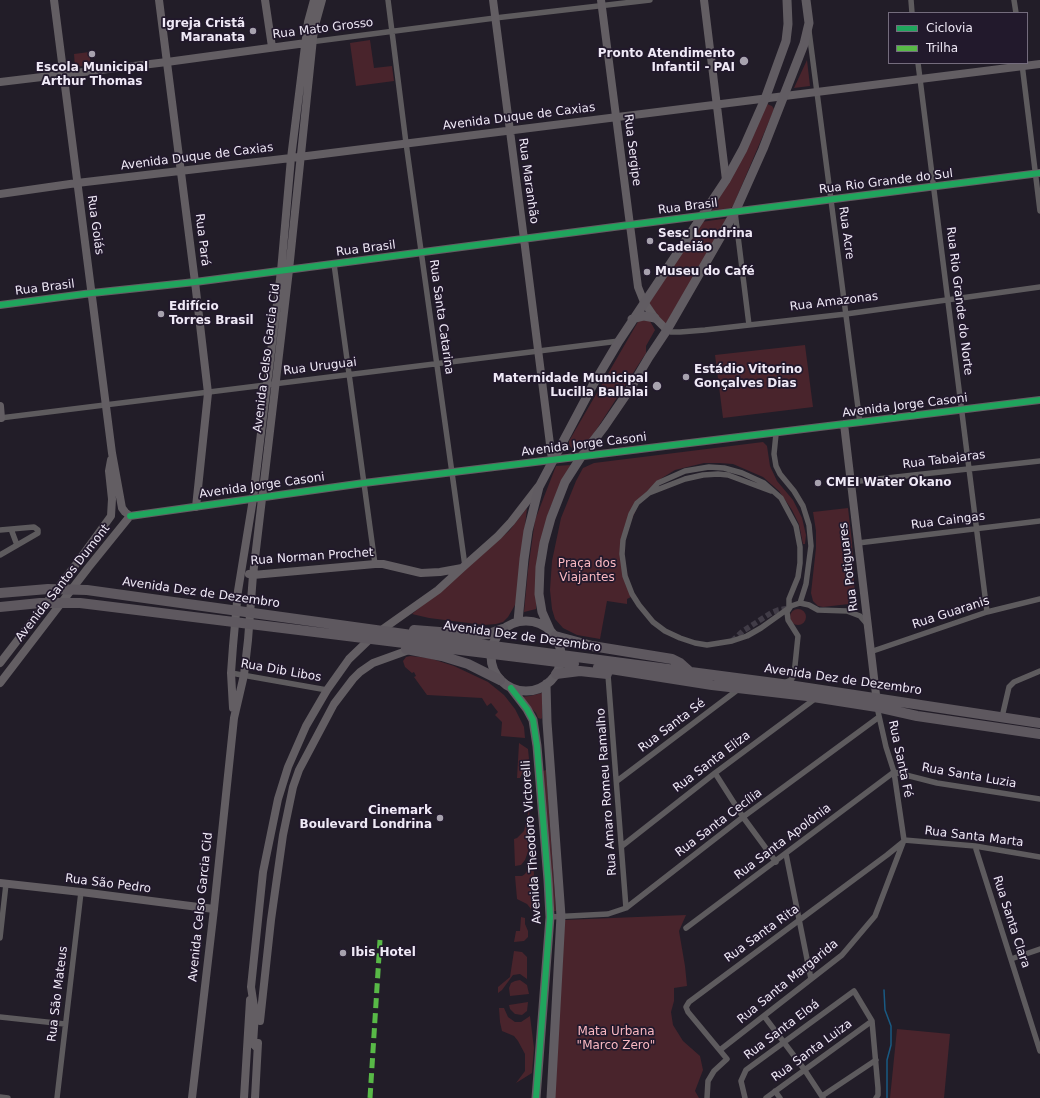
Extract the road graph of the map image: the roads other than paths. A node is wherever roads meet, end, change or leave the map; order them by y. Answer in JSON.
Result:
{"nodes":[{"id":1,"x":54,"y":0,"type":"edge"},
{"id":2,"x":159,"y":0,"type":"edge"},
{"id":3,"x":265,"y":0,"type":"edge"},
{"id":4,"x":314,"y":0,"type":"edge"},
{"id":5,"x":322,"y":0,"type":"edge"},
{"id":6,"x":388,"y":0,"type":"edge"},
{"id":7,"x":493,"y":0,"type":"edge"},
{"id":8,"x":650,"y":0,"type":"edge"},
{"id":9,"x":704,"y":0,"type":"edge"},
{"id":10,"x":787,"y":0,"type":"edge"},
{"id":11,"x":806,"y":0,"type":"edge"},
{"id":12,"x":911,"y":0,"type":"edge"},
{"id":13,"x":1014,"y":0,"type":"edge"},
{"id":14,"x":602,"y":3,"type":"edge"},
{"id":15,"x":912,"y":12,"type":"edge"},
{"id":16,"x":1016,"y":12,"type":"edge"},
{"id":17,"x":495,"y":18,"type":"junction"},
{"id":18,"x":809,"y":23,"type":"junction"},
{"id":19,"x":393,"y":32,"type":"junction"},
{"id":20,"x":309,"y":42,"type":"junction"},
{"id":21,"x":272,"y":47,"type":"junction"},
{"id":22,"x":167,"y":62,"type":"junction"},
{"id":23,"x":918,"y":64,"type":"edge"},
{"id":24,"x":1040,"y":64,"type":"edge"},
{"id":25,"x":1022,"y":65,"type":"edge"},
{"id":26,"x":63,"y":75,"type":"junction"},
{"id":27,"x":920,"y":78,"type":"junction"},
{"id":28,"x":0,"y":82,"type":"edge"},
{"id":29,"x":816,"y":92,"type":"junction"},
{"id":30,"x":783,"y":96,"type":"junction"},
{"id":31,"x":765,"y":99,"type":"junction"},
{"id":32,"x":718,"y":105,"type":"junction"},
{"id":33,"x":616,"y":117,"type":"junction"},
{"id":34,"x":509,"y":131,"type":"junction"},
{"id":35,"x":406,"y":143,"type":"junction"},
{"id":36,"x":300,"y":157,"type":"junction"},
{"id":37,"x":291,"y":158,"type":"junction"},
{"id":38,"x":181,"y":171,"type":"junction"},
{"id":39,"x":1038,"y":174,"type":"edge"},
{"id":40,"x":726,"y":180,"type":"junction"},
{"id":41,"x":77,"y":183,"type":"junction"},
{"id":42,"x":934,"y":187,"type":"junction"},
{"id":43,"x":293,"y":191,"type":"junction"},
{"id":44,"x":0,"y":194,"type":"edge"},
{"id":45,"x":830,"y":200,"type":"junction"},
{"id":46,"x":1040,"y":211,"type":"edge"},
{"id":47,"x":736,"y":212,"type":"junction"},
{"id":48,"x":701,"y":216,"type":"junction"},
{"id":49,"x":289,"y":224,"type":"junction"},
{"id":50,"x":629,"y":225,"type":"junction"},
{"id":51,"x":524,"y":239,"type":"junction"},
{"id":52,"x":421,"y":253,"type":"junction"},
{"id":53,"x":334,"y":264,"type":"junction"},
{"id":54,"x":289,"y":270,"type":"junction"},
{"id":55,"x":281,"y":271,"type":"junction"},
{"id":56,"x":195,"y":282,"type":"junction"},
{"id":57,"x":1040,"y":287,"type":"edge"},
{"id":58,"x":92,"y":293,"type":"junction"},
{"id":59,"x":947,"y":299,"type":"junction"},
{"id":60,"x":644,"y":302,"type":"junction"},
{"id":61,"x":0,"y":305,"type":"edge"},
{"id":62,"x":846,"y":314,"type":"junction"},
{"id":63,"x":655,"y":318,"type":"junction"},
{"id":64,"x":632,"y":319,"type":"junction"},
{"id":65,"x":748,"y":325,"type":"junction"},
{"id":66,"x":667,"y":330,"type":"junction"},
{"id":67,"x":272,"y":334,"type":"junction"},
{"id":68,"x":282,"y":335,"type":"junction"},
{"id":69,"x":619,"y":341,"type":"junction"},
{"id":70,"x":538,"y":351,"type":"junction"},
{"id":71,"x":437,"y":364,"type":"junction"},
{"id":72,"x":350,"y":375,"type":"junction"},
{"id":73,"x":267,"y":384,"type":"junction"},
{"id":74,"x":276,"y":384,"type":"junction"},
{"id":75,"x":208,"y":392,"type":"junction"},
{"id":76,"x":1040,"y":400,"type":"edge"},
{"id":77,"x":106,"y":405,"type":"junction"},
{"id":78,"x":0,"y":406,"type":"edge"},
{"id":79,"x":962,"y":411,"type":"junction"},
{"id":80,"x":264,"y":413,"type":"junction"},
{"id":81,"x":272,"y":414,"type":"junction"},
{"id":82,"x":1,"y":418,"type":"edge"},
{"id":83,"x":860,"y":423,"type":"junction"},
{"id":84,"x":844,"y":424,"type":"junction"},
{"id":85,"x":261,"y":433,"type":"junction"},
{"id":86,"x":776,"y":434,"type":"junction"},
{"id":87,"x":270,"y":437,"type":"junction"},
{"id":88,"x":112,"y":453,"type":"junction"},
{"id":89,"x":581,"y":456,"type":"junction"},
{"id":90,"x":552,"y":460,"type":"junction"},
{"id":91,"x":1040,"y":460,"type":"edge"},
{"id":92,"x":969,"y":468,"type":"junction"},
{"id":93,"x":451,"y":472,"type":"junction"},
{"id":94,"x":851,"y":482,"type":"junction"},
{"id":95,"x":364,"y":483,"type":"junction"},
{"id":96,"x":539,"y":487,"type":"junction"},
{"id":97,"x":262,"y":498,"type":"junction"},
{"id":98,"x":253,"y":499,"type":"junction"},
{"id":99,"x":196,"y":507,"type":"junction"},
{"id":100,"x":111,"y":516,"type":"joint"},
{"id":101,"x":130,"y":516,"type":"junction"},
{"id":102,"x":1040,"y":521,"type":"edge"},
{"id":103,"x":11,"y":529,"type":"junction"},
{"id":104,"x":976,"y":529,"type":"junction"},
{"id":105,"x":0,"y":530,"type":"edge"},
{"id":106,"x":858,"y":544,"type":"junction"},
{"id":107,"x":17,"y":545,"type":"junction"},
{"id":108,"x":0,"y":555,"type":"edge"},
{"id":109,"x":376,"y":564,"type":"junction"},
{"id":110,"x":464,"y":567,"type":"junction"},
{"id":111,"x":241,"y":573,"type":"junction"},
{"id":112,"x":253,"y":575,"type":"junction"},
{"id":113,"x":0,"y":593,"type":"edge"},
{"id":114,"x":1040,"y":599,"type":"edge"},
{"id":115,"x":800,"y":603,"type":"junction"},
{"id":116,"x":0,"y":607,"type":"edge"},
{"id":117,"x":789,"y":608,"type":"junction"},
{"id":118,"x":987,"y":612,"type":"junction"},
{"id":119,"x":518,"y":621,"type":"junction"},
{"id":120,"x":867,"y":624,"type":"junction"},
{"id":121,"x":503,"y":629,"type":"junction"},
{"id":122,"x":553,"y":633,"type":"junction"},
{"id":123,"x":384,"y":635,"type":"junction"},
{"id":124,"x":233,"y":642,"type":"junction"},
{"id":125,"x":247,"y":650,"type":"junction"},
{"id":126,"x":409,"y":650,"type":"junction"},
{"id":127,"x":870,"y":652,"type":"junction"},
{"id":128,"x":0,"y":663,"type":"edge"},
{"id":129,"x":1040,"y":671,"type":"edge"},
{"id":130,"x":231,"y":673,"type":"junction"},
{"id":131,"x":556,"y":674,"type":"junction"},
{"id":132,"x":608,"y":674,"type":"junction"},
{"id":133,"x":244,"y":675,"type":"junction"},
{"id":134,"x":688,"y":676,"type":"junction"},
{"id":135,"x":500,"y":680,"type":"junction"},
{"id":136,"x":0,"y":683,"type":"edge"},
{"id":137,"x":546,"y":684,"type":"junction"},
{"id":138,"x":782,"y":684,"type":"junction"},
{"id":139,"x":511,"y":688,"type":"junction"},
{"id":140,"x":740,"y":688,"type":"junction"},
{"id":141,"x":327,"y":690,"type":"junction"},
{"id":142,"x":817,"y":698,"type":"junction"},
{"id":143,"x":878,"y":708,"type":"junction"},
{"id":144,"x":1002,"y":717,"type":"junction"},
{"id":145,"x":234,"y":718,"type":"junction"},
{"id":146,"x":1040,"y":723,"type":"edge"},
{"id":147,"x":1040,"y":734,"type":"edge"},
{"id":148,"x":894,"y":772,"type":"junction"},
{"id":149,"x":715,"y":773,"type":"junction"},
{"id":150,"x":617,"y":781,"type":"junction"},
{"id":151,"x":1040,"y":799,"type":"edge"},
{"id":152,"x":743,"y":817,"type":"junction"},
{"id":153,"x":904,"y":840,"type":"junction"},
{"id":154,"x":622,"y":846,"type":"junction"},
{"id":155,"x":975,"y":846,"type":"junction"},
{"id":156,"x":786,"y":854,"type":"junction"},
{"id":157,"x":1040,"y":857,"type":"edge"},
{"id":158,"x":776,"y":862,"type":"junction"},
{"id":159,"x":3,"y":884,"type":"edge"},
{"id":160,"x":81,"y":892,"type":"junction"},
{"id":161,"x":626,"y":908,"type":"junction"},
{"id":162,"x":214,"y":909,"type":"junction"},
{"id":163,"x":561,"y":916,"type":"junction"},
{"id":164,"x":550,"y":917,"type":"junction"},
{"id":165,"x":800,"y":920,"type":"junction"},
{"id":166,"x":686,"y":928,"type":"dead end"},
{"id":167,"x":0,"y":938,"type":"edge"},
{"id":168,"x":1040,"y":949,"type":"edge"},
{"id":169,"x":1011,"y":959,"type":"junction"},
{"id":170,"x":811,"y":979,"type":"junction"},
{"id":171,"x":251,"y":987,"type":"junction"},
{"id":172,"x":764,"y":1016,"type":"junction"},
{"id":173,"x":0,"y":1017,"type":"edge"},
{"id":174,"x":872,"y":1021,"type":"junction"},
{"id":175,"x":65,"y":1024,"type":"junction"},
{"id":176,"x":784,"y":1042,"type":"junction"},
{"id":177,"x":257,"y":1048,"type":"junction"},
{"id":178,"x":720,"y":1050,"type":"junction"},
{"id":179,"x":1040,"y":1051,"type":"edge"},
{"id":180,"x":876,"y":1060,"type":"junction"},
{"id":181,"x":804,"y":1069,"type":"junction"},
{"id":182,"x":775,"y":1091,"type":"junction"},
{"id":183,"x":0,"y":1097,"type":"edge"},
{"id":184,"x":823,"y":1097,"type":"edge"},
{"id":185,"x":8,"y":1098,"type":"edge"},
{"id":186,"x":57,"y":1098,"type":"edge"},
{"id":187,"x":192,"y":1098,"type":"edge"},
{"id":188,"x":244,"y":1098,"type":"edge"},
{"id":189,"x":255,"y":1098,"type":"edge"},
{"id":190,"x":536,"y":1098,"type":"edge"},
{"id":191,"x":551,"y":1098,"type":"edge"},
{"id":192,"x":707,"y":1098,"type":"edge"},
{"id":193,"x":745,"y":1098,"type":"edge"},
{"id":194,"x":766,"y":1098,"type":"edge"},
{"id":195,"x":780,"y":1098,"type":"edge"},
{"id":196,"x":876,"y":1098,"type":"edge"}],
"edges":[{"from":1,"to":26,"type":"street","name":"Rua Goiás"},
{"from":2,"to":22,"type":"street","name":"Rua Pará"},
{"from":3,"to":21,"type":"street"},
{"from":4,"to":20,"type":"street","name":"Avenida Celso Garcia Cid"},
{"from":5,"to":20,"type":"street","name":"Avenida Celso Garcia Cid"},
{"from":6,"to":19,"type":"street","name":"Rua Santa Catarina"},
{"from":7,"to":17,"type":"street","name":"Rua Maranhão"},
{"from":8,"to":14,"type":"street","name":"Rua Mato Grosso"},
{"from":9,"to":32,"type":"street"},
{"from":10,"to":31,"type":"main road"},
{"from":11,"to":18,"type":"main road"},
{"from":12,"to":15,"type":"street"},
{"from":13,"to":16,"type":"street"},
{"from":14,"to":17,"type":"street","name":"Rua Mato Grosso"},
{"from":14,"to":33,"type":"street","name":"Rua Sergipe"},
{"from":17,"to":19,"type":"street","name":"Rua Mato Grosso"},
{"from":17,"to":34,"type":"street","name":"Rua Maranhão"},
{"from":18,"to":29,"type":"street","name":"Rua Acre"},
{"from":18,"to":30,"type":"main road"},
{"from":19,"to":20,"type":"street","name":"Rua Mato Grosso"},
{"from":19,"to":35,"type":"street","name":"Rua Santa Catarina"},
{"from":20,"to":21,"type":"street","name":"Rua Mato Grosso"},
{"from":20,"to":36,"type":"street","name":"Avenida Celso Garcia Cid"},
{"from":20,"to":37,"type":"street","name":"Avenida Celso Garcia Cid"},
{"from":21,"to":22,"type":"street","name":"Rua Mato Grosso"},
{"from":22,"to":26,"type":"street","name":"Rua Mato Grosso"},
{"from":22,"to":38,"type":"street","name":"Rua Pará"},
{"from":23,"to":27,"type":"street","name":"Rua Rio Grande do Norte"},
{"from":24,"to":25,"type":"street","name":"Avenida Duque de Caxias"},
{"from":25,"to":27,"type":"street","name":"Avenida Duque de Caxias"},
{"from":25,"to":39,"type":"street"},
{"from":26,"to":28,"type":"street","name":"Rua Mato Grosso"},
{"from":26,"to":41,"type":"street","name":"Rua Goiás"},
{"from":27,"to":29,"type":"street","name":"Avenida Duque de Caxias"},
{"from":27,"to":42,"type":"street","name":"Rua Rio Grande do Norte"},
{"from":29,"to":30,"type":"street","name":"Avenida Duque de Caxias"},
{"from":29,"to":45,"type":"street","name":"Rua Acre"},
{"from":30,"to":31,"type":"street","name":"Avenida Duque de Caxias"},
{"from":30,"to":47,"type":"main road"},
{"from":31,"to":32,"type":"street","name":"Avenida Duque de Caxias"},
{"from":31,"to":40,"type":"main road"},
{"from":32,"to":33,"type":"street","name":"Avenida Duque de Caxias"},
{"from":32,"to":40,"type":"street"},
{"from":33,"to":34,"type":"street","name":"Avenida Duque de Caxias"},
{"from":33,"to":50,"type":"street","name":"Rua Sergipe"},
{"from":34,"to":35,"type":"street","name":"Avenida Duque de Caxias"},
{"from":34,"to":51,"type":"street","name":"Rua Maranhão"},
{"from":35,"to":36,"type":"street","name":"Avenida Duque de Caxias"},
{"from":35,"to":52,"type":"street","name":"Rua Santa Catarina"},
{"from":36,"to":37,"type":"street","name":"Avenida Duque de Caxias"},
{"from":36,"to":43,"type":"street","name":"Avenida Celso Garcia Cid"},
{"from":37,"to":38,"type":"street","name":"Avenida Duque de Caxias"},
{"from":37,"to":43,"type":"street","name":"Avenida Celso Garcia Cid"},
{"from":38,"to":41,"type":"street","name":"Avenida Duque de Caxias"},
{"from":38,"to":56,"type":"street","name":"Rua Pará"},
{"from":39,"to":42,"type":"street","name":"Rua Rio Grande do Sul"},
{"from":39,"to":46,"type":"street"},
{"from":40,"to":48,"type":"main road"},
{"from":41,"to":44,"type":"street","name":"Avenida Duque de Caxias"},
{"from":41,"to":58,"type":"street","name":"Rua Goiás"},
{"from":42,"to":45,"type":"street","name":"Rua Rio Grande do Sul"},
{"from":42,"to":59,"type":"street","name":"Rua Rio Grande do Norte"},
{"from":43,"to":49,"type":"street","name":"Avenida Celso Garcia Cid"},
{"from":45,"to":47,"type":"street","name":"Rua Rio Grande do Sul"},
{"from":45,"to":62,"type":"street","name":"Rua Acre"},
{"from":47,"to":48,"type":"street","name":"Rua Brasil"},
{"from":47,"to":65,"type":"street"},
{"from":47,"to":66,"type":"main road"},
{"from":48,"to":50,"type":"street","name":"Rua Brasil"},
{"from":48,"to":60,"type":"main road"},
{"from":49,"to":54,"type":"street","name":"Avenida Celso Garcia Cid"},
{"from":49,"to":55,"type":"street","name":"Avenida Celso Garcia Cid"},
{"from":50,"to":51,"type":"street","name":"Rua Brasil"},
{"from":50,"to":60,"type":"street","name":"Rua Sergipe"},
{"from":51,"to":52,"type":"street","name":"Rua Brasil"},
{"from":51,"to":70,"type":"street","name":"Rua Maranhão"},
{"from":52,"to":53,"type":"street","name":"Rua Brasil"},
{"from":52,"to":71,"type":"street","name":"Rua Santa Catarina"},
{"from":53,"to":54,"type":"street","name":"Rua Brasil"},
{"from":53,"to":72,"type":"street"},
{"from":54,"to":55,"type":"street","name":"Rua Brasil"},
{"from":54,"to":68,"type":"street","name":"Avenida Celso Garcia Cid"},
{"from":55,"to":56,"type":"street","name":"Rua Brasil"},
{"from":55,"to":67,"type":"street","name":"Avenida Celso Garcia Cid"},
{"from":56,"to":58,"type":"street","name":"Rua Brasil"},
{"from":56,"to":75,"type":"street","name":"Rua Pará"},
{"from":57,"to":59,"type":"street","name":"Rua Amazonas"},
{"from":58,"to":61,"type":"street","name":"Rua Brasil"},
{"from":58,"to":77,"type":"street","name":"Rua Goiás"},
{"from":59,"to":62,"type":"street","name":"Rua Amazonas"},
{"from":59,"to":79,"type":"street","name":"Rua Rio Grande do Norte"},
{"from":60,"to":63,"type":"street"},
{"from":60,"to":64,"type":"main road"},
{"from":62,"to":65,"type":"street","name":"Rua Amazonas"},
{"from":62,"to":83,"type":"street","name":"Rua Acre"},
{"from":63,"to":64,"type":"main road"},
{"from":63,"to":66,"type":"street"},
{"from":64,"to":69,"type":"main road"},
{"from":65,"to":66,"type":"street","name":"Rua Amazonas"},
{"from":66,"to":89,"type":"main road"},
{"from":67,"to":68,"type":"street"},
{"from":67,"to":73,"type":"street","name":"Avenida Celso Garcia Cid"},
{"from":68,"to":74,"type":"street","name":"Avenida Celso Garcia Cid"},
{"from":69,"to":70,"type":"street","name":"Rua Uruguai"},
{"from":69,"to":90,"type":"main road"},
{"from":70,"to":71,"type":"street","name":"Rua Uruguai"},
{"from":70,"to":90,"type":"street","name":"Rua Maranhão"},
{"from":71,"to":72,"type":"street","name":"Rua Uruguai"},
{"from":71,"to":93,"type":"street","name":"Rua Santa Catarina"},
{"from":72,"to":74,"type":"street","name":"Rua Uruguai"},
{"from":72,"to":95,"type":"street"},
{"from":73,"to":74,"type":"street","name":"Rua Uruguai"},
{"from":73,"to":75,"type":"street","name":"Rua Uruguai"},
{"from":73,"to":80,"type":"street","name":"Avenida Celso Garcia Cid"},
{"from":74,"to":81,"type":"street","name":"Avenida Celso Garcia Cid"},
{"from":75,"to":77,"type":"street","name":"Rua Uruguai"},
{"from":75,"to":99,"type":"street","name":"Rua Pará"},
{"from":76,"to":79,"type":"street","name":"Avenida Jorge Casoni"},
{"from":77,"to":82,"type":"street","name":"Rua Uruguai"},
{"from":77,"to":88,"type":"street","name":"Rua Goiás"},
{"from":78,"to":82,"type":"street"},
{"from":79,"to":83,"type":"street","name":"Avenida Jorge Casoni"},
{"from":79,"to":92,"type":"street","name":"Rua Rio Grande do Norte"},
{"from":80,"to":81,"type":"street"},
{"from":80,"to":85,"type":"street","name":"Avenida Celso Garcia Cid"},
{"from":81,"to":87,"type":"street","name":"Avenida Celso Garcia Cid"},
{"from":83,"to":84,"type":"street","name":"Avenida Jorge Casoni"},
{"from":84,"to":86,"type":"street","name":"Avenida Jorge Casoni"},
{"from":84,"to":94,"type":"street","name":"Rua Potiguares"},
{"from":85,"to":87,"type":"street"},
{"from":85,"to":98,"type":"street","name":"Avenida Celso Garcia Cid"},
{"from":86,"to":89,"type":"street","name":"Avenida Jorge Casoni"},
{"from":86,"to":115,"type":"street"},
{"from":87,"to":97,"type":"street","name":"Avenida Celso Garcia Cid"},
{"from":88,"to":100,"type":"street","name":"Rua Goiás"},
{"from":88,"to":101,"type":"street","name":"Rua Goiás"},
{"from":89,"to":90,"type":"street","name":"Avenida Jorge Casoni"},
{"from":89,"to":122,"type":"main road"},
{"from":90,"to":93,"type":"street","name":"Avenida Jorge Casoni"},
{"from":90,"to":96,"type":"main road"},
{"from":91,"to":92,"type":"street","name":"Rua Tabajaras"},
{"from":92,"to":94,"type":"street","name":"Rua Tabajaras"},
{"from":92,"to":104,"type":"street","name":"Rua Rio Grande do Norte"},
{"from":93,"to":95,"type":"street","name":"Avenida Jorge Casoni"},
{"from":93,"to":110,"type":"street","name":"Rua Santa Catarina"},
{"from":94,"to":106,"type":"street","name":"Rua Potiguares"},
{"from":95,"to":97,"type":"street","name":"Avenida Jorge Casoni"},
{"from":95,"to":109,"type":"street"},
{"from":96,"to":110,"type":"street"},
{"from":96,"to":119,"type":"main road"},
{"from":97,"to":98,"type":"street","name":"Avenida Jorge Casoni"},
{"from":97,"to":112,"type":"street","name":"Avenida Celso Garcia Cid"},
{"from":98,"to":99,"type":"street","name":"Avenida Jorge Casoni"},
{"from":98,"to":111,"type":"street","name":"Avenida Celso Garcia Cid"},
{"from":99,"to":101,"type":"street","name":"Avenida Jorge Casoni"},
{"from":100,"to":128,"type":"street","name":"Avenida Santos Dumont"},
{"from":101,"to":136,"type":"street","name":"Avenida Santos Dumont"},
{"from":102,"to":104,"type":"street","name":"Rua Caingas"},
{"from":103,"to":105,"type":"street"},
{"from":103,"to":107,"type":"street"},
{"from":103,"to":107,"type":"street"},
{"from":104,"to":106,"type":"street","name":"Rua Caingas"},
{"from":104,"to":118,"type":"street","name":"Rua Rio Grande do Norte"},
{"from":106,"to":120,"type":"street","name":"Rua Potiguares"},
{"from":107,"to":108,"type":"street"},
{"from":109,"to":110,"type":"street","name":"Rua Norman Prochet"},
{"from":109,"to":112,"type":"street","name":"Rua Norman Prochet"},
{"from":110,"to":141,"type":"street"},
{"from":111,"to":112,"type":"street","name":"Rua Norman Prochet"},
{"from":111,"to":124,"type":"street","name":"Avenida Celso Garcia Cid"},
{"from":112,"to":125,"type":"street","name":"Avenida Celso Garcia Cid"},
{"from":113,"to":123,"type":"highway","name":"Avenida Dez de Dezembro"},
{"from":114,"to":118,"type":"street","name":"Rua Guaranis"},
{"from":115,"to":117,"type":"street"},
{"from":115,"to":120,"type":"street"},
{"from":116,"to":123,"type":"highway","name":"Avenida Dez de Dezembro"},
{"from":117,"to":117,"type":"street"},
{"from":117,"to":138,"type":"street"},
{"from":118,"to":127,"type":"street","name":"Rua Guaranis"},
{"from":119,"to":121,"type":"main road"},
{"from":119,"to":122,"type":"main road"},
{"from":120,"to":127,"type":"street","name":"Rua Potiguares"},
{"from":121,"to":123,"type":"highway"},
{"from":121,"to":135,"type":"main road"},
{"from":122,"to":131,"type":"main road"},
{"from":122,"to":134,"type":"highway"},
{"from":123,"to":126,"type":"highway"},
{"from":123,"to":134,"type":"highway","name":"Avenida Dez de Dezembro"},
{"from":124,"to":125,"type":"street"},
{"from":124,"to":130,"type":"street","name":"Avenida Celso Garcia Cid"},
{"from":125,"to":133,"type":"street","name":"Avenida Celso Garcia Cid"},
{"from":126,"to":135,"type":"highway"},
{"from":126,"to":177,"type":"street"},
{"from":127,"to":143,"type":"street","name":"Rua Potiguares"},
{"from":129,"to":144,"type":"street"},
{"from":130,"to":133,"type":"street","name":"Rua Dib Libos"},
{"from":130,"to":145,"type":"street","name":"Avenida Celso Garcia Cid"},
{"from":131,"to":132,"type":"highway"},
{"from":131,"to":137,"type":"main road"},
{"from":132,"to":134,"type":"highway"},
{"from":132,"to":150,"type":"street","name":"Rua Amaro Romeu Ramalho"},
{"from":133,"to":141,"type":"street","name":"Rua Dib Libos"},
{"from":133,"to":145,"type":"street","name":"Avenida Celso Garcia Cid"},
{"from":134,"to":138,"type":"highway","name":"Avenida Dez de Dezembro"},
{"from":134,"to":140,"type":"highway","name":"Avenida Dez de Dezembro"},
{"from":135,"to":139,"type":"main road"},
{"from":137,"to":139,"type":"main road"},
{"from":137,"to":163,"type":"main road","name":"Avenida Theodoro Victorelli"},
{"from":138,"to":143,"type":"highway","name":"Avenida Dez de Dezembro"},
{"from":139,"to":164,"type":"main road","name":"Avenida Theodoro Victorelli"},
{"from":140,"to":142,"type":"highway","name":"Avenida Dez de Dezembro"},
{"from":140,"to":150,"type":"street","name":"Rua Santa Sé"},
{"from":141,"to":171,"type":"street"},
{"from":142,"to":143,"type":"highway","name":"Avenida Dez de Dezembro"},
{"from":142,"to":149,"type":"street","name":"Rua Santa Eliza"},
{"from":143,"to":144,"type":"highway","name":"Avenida Dez de Dezembro"},
{"from":143,"to":147,"type":"highway","name":"Avenida Dez de Dezembro"},
{"from":143,"to":148,"type":"street","name":"Rua Santa Fé"},
{"from":143,"to":152,"type":"street","name":"Rua Santa Cecília"},
{"from":144,"to":146,"type":"highway","name":"Avenida Dez de Dezembro"},
{"from":145,"to":162,"type":"street","name":"Avenida Celso Garcia Cid"},
{"from":148,"to":151,"type":"street","name":"Rua Santa Luzia"},
{"from":148,"to":153,"type":"street","name":"Rua Santa Fé"},
{"from":148,"to":156,"type":"street","name":"Rua Santa Apolônia"},
{"from":149,"to":152,"type":"street"},
{"from":149,"to":154,"type":"street","name":"Rua Santa Eliza"},
{"from":150,"to":154,"type":"street","name":"Rua Amaro Romeu Ramalho"},
{"from":152,"to":158,"type":"street"},
{"from":152,"to":161,"type":"street","name":"Rua Santa Cecília"},
{"from":153,"to":155,"type":"street","name":"Rua Santa Marta"},
{"from":153,"to":165,"type":"street","name":"Rua Santa Rita"},
{"from":153,"to":170,"type":"street","name":"Rua Santa Margarida"},
{"from":154,"to":161,"type":"street","name":"Rua Amaro Romeu Ramalho"},
{"from":155,"to":157,"type":"street","name":"Rua Santa Marta"},
{"from":155,"to":169,"type":"street","name":"Rua Santa Clara"},
{"from":156,"to":158,"type":"street","name":"Rua Santa Apolônia"},
{"from":156,"to":165,"type":"street"},
{"from":158,"to":166,"type":"street","name":"Rua Santa Apolônia"},
{"from":159,"to":160,"type":"street","name":"Rua São Pedro"},
{"from":159,"to":167,"type":"street"},
{"from":160,"to":162,"type":"street","name":"Rua São Pedro"},
{"from":160,"to":175,"type":"street","name":"Rua São Mateus"},
{"from":161,"to":163,"type":"street","name":"Rua Santa Cecília"},
{"from":162,"to":187,"type":"street","name":"Avenida Celso Garcia Cid"},
{"from":163,"to":164,"type":"street","name":"Rua Santa Cecília"},
{"from":163,"to":191,"type":"main road","name":"Avenida Theodoro Victorelli"},
{"from":164,"to":190,"type":"main road","name":"Avenida Theodoro Victorelli"},
{"from":165,"to":170,"type":"street"},
{"from":165,"to":178,"type":"street","name":"Rua Santa Rita"},
{"from":168,"to":169,"type":"street"},
{"from":169,"to":179,"type":"street","name":"Rua Santa Clara"},
{"from":170,"to":172,"type":"street","name":"Rua Santa Margarida"},
{"from":171,"to":177,"type":"street"},
{"from":171,"to":188,"type":"street"},
{"from":172,"to":176,"type":"street"},
{"from":172,"to":178,"type":"street","name":"Rua Santa Margarida"},
{"from":173,"to":175,"type":"street"},
{"from":174,"to":176,"type":"street","name":"Rua Santa Eloá"},
{"from":174,"to":180,"type":"street"},
{"from":174,"to":181,"type":"street","name":"Rua Santa Luiza"},
{"from":175,"to":186,"type":"street","name":"Rua São Mateus"},
{"from":176,"to":181,"type":"street"},
{"from":176,"to":193,"type":"street","name":"Rua Santa Eloá"},
{"from":177,"to":189,"type":"street"},
{"from":178,"to":192,"type":"street","name":"Rua Santa Rita"},
{"from":180,"to":184,"type":"street"},
{"from":180,"to":196,"type":"street"},
{"from":181,"to":182,"type":"street","name":"Rua Santa Luiza"},
{"from":181,"to":184,"type":"street"},
{"from":182,"to":194,"type":"street","name":"Rua Santa Luiza"},
{"from":182,"to":195,"type":"street"},
{"from":183,"to":185,"type":"street"}]}
